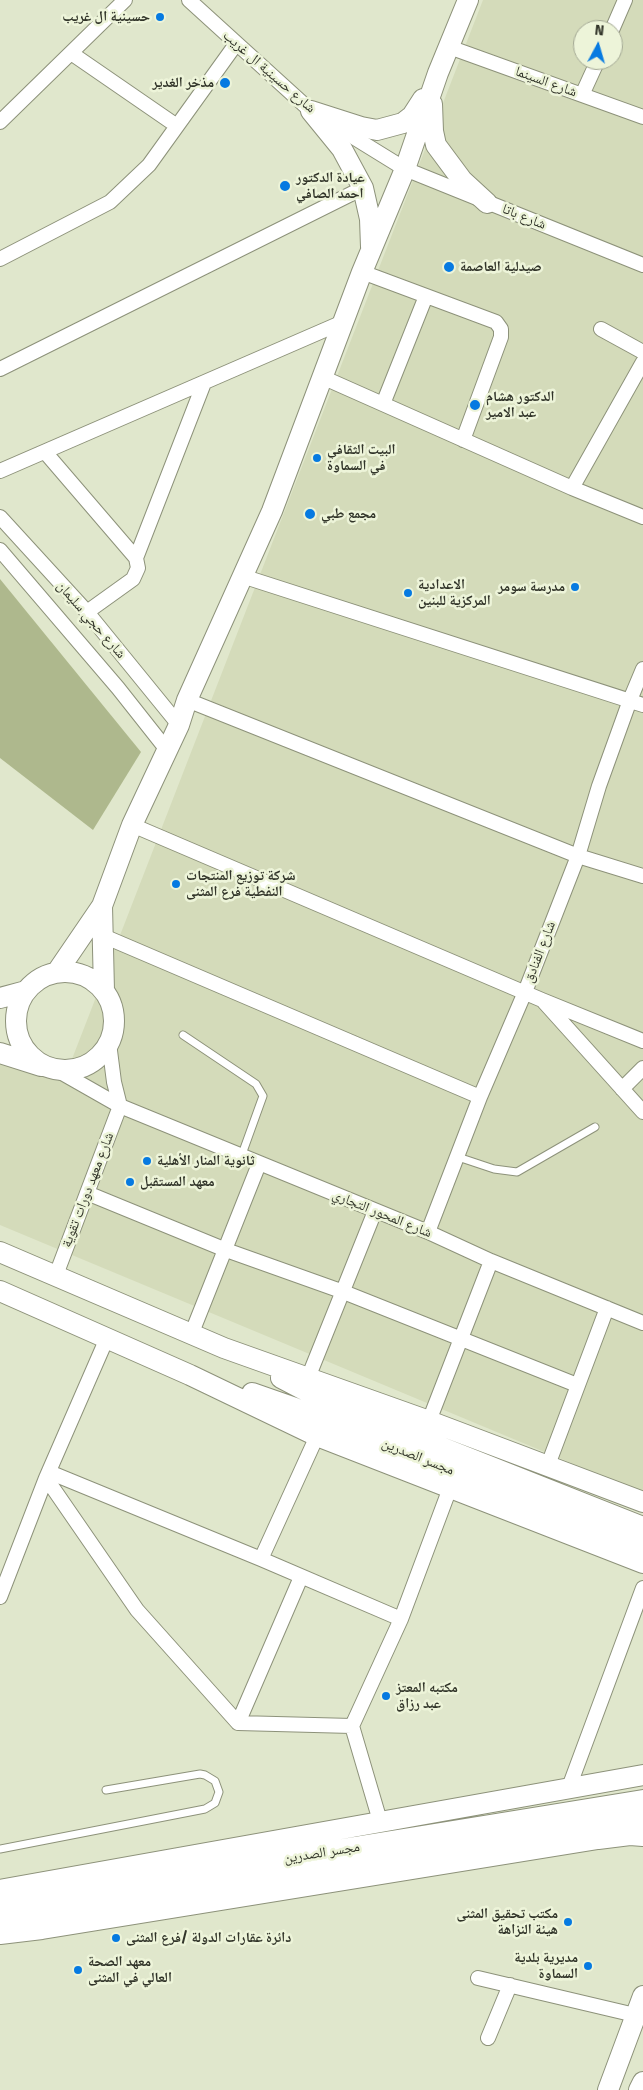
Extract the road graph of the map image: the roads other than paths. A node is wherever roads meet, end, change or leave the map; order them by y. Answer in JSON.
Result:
{"nodes":[{"id":1,"x":125,"y":0,"type":"edge"},
{"id":2,"x":189,"y":0,"type":"edge"},
{"id":3,"x":468,"y":0,"type":"edge"},
{"id":4,"x":626,"y":0,"type":"edge"},
{"id":5,"x":617,"y":20,"type":"edge"},
{"id":6,"x":236,"y":44,"type":"junction"},
{"id":7,"x":449,"y":47,"type":"junction"},
{"id":8,"x":71,"y":53,"type":"junction"},
{"id":9,"x":593,"y":70,"type":"edge"},
{"id":10,"x":438,"y":73,"type":"junction"},
{"id":11,"x":582,"y":95,"type":"junction"},
{"id":12,"x":311,"y":111,"type":"junction"},
{"id":13,"x":643,"y":117,"type":"edge"},
{"id":14,"x":0,"y":122,"type":"edge"},
{"id":15,"x":178,"y":126,"type":"junction"},
{"id":16,"x":405,"y":169,"type":"junction"},
{"id":17,"x":363,"y":188,"type":"junction"},
{"id":18,"x":487,"y":203,"type":"junction"},
{"id":19,"x":371,"y":254,"type":"junction"},
{"id":20,"x":0,"y":260,"type":"edge"},
{"id":21,"x":643,"y":265,"type":"edge"},
{"id":22,"x":362,"y":272,"type":"junction"},
{"id":23,"x":426,"y":296,"type":"junction"},
{"id":24,"x":343,"y":322,"type":"junction"},
{"id":25,"x":601,"y":329,"type":"dead end"},
{"id":26,"x":643,"y":352,"type":"edge"},
{"id":27,"x":643,"y":362,"type":"edge"},
{"id":28,"x":0,"y":369,"type":"edge"},
{"id":29,"x":322,"y":377,"type":"junction"},
{"id":30,"x":204,"y":383,"type":"junction"},
{"id":31,"x":383,"y":404,"type":"junction"},
{"id":32,"x":463,"y":440,"type":"junction"},
{"id":33,"x":46,"y":452,"type":"junction"},
{"id":34,"x":0,"y":471,"type":"edge"},
{"id":35,"x":572,"y":488,"type":"junction"},
{"id":36,"x":0,"y":517,"type":"edge"},
{"id":37,"x":643,"y":517,"type":"edge"},
{"id":38,"x":0,"y":550,"type":"edge"},
{"id":39,"x":136,"y":558,"type":"junction"},
{"id":40,"x":242,"y":576,"type":"junction"},
{"id":41,"x":87,"y":612,"type":"junction"},
{"id":42,"x":643,"y":669,"type":"edge"},
{"id":43,"x":187,"y":700,"type":"junction"},
{"id":44,"x":630,"y":700,"type":"junction"},
{"id":45,"x":643,"y":705,"type":"edge"},
{"id":46,"x":180,"y":725,"type":"junction"},
{"id":47,"x":166,"y":750,"type":"junction"},
{"id":48,"x":132,"y":825,"type":"junction"},
{"id":49,"x":578,"y":856,"type":"junction"},
{"id":50,"x":643,"y":876,"type":"edge"},
{"id":51,"x":102,"y":906,"type":"junction"},
{"id":52,"x":101,"y":935,"type":"junction"},
{"id":53,"x":57,"y":972,"type":"junction"},
{"id":54,"x":26,"y":990,"type":"junction"},
{"id":55,"x":104,"y":991,"type":"junction"},
{"id":56,"x":525,"y":992,"type":"junction"},
{"id":57,"x":0,"y":998,"type":"edge"},
{"id":58,"x":542,"y":1000,"type":"junction"},
{"id":59,"x":183,"y":1035,"type":"dead end"},
{"id":60,"x":643,"y":1041,"type":"edge"},
{"id":61,"x":110,"y":1043,"type":"junction"},
{"id":62,"x":0,"y":1053,"type":"edge"},
{"id":63,"x":48,"y":1067,"type":"junction"},
{"id":64,"x":643,"y":1068,"type":"edge"},
{"id":65,"x":622,"y":1089,"type":"junction"},
{"id":66,"x":480,"y":1097,"type":"junction"},
{"id":67,"x":120,"y":1106,"type":"junction"},
{"id":68,"x":643,"y":1112,"type":"edge"},
{"id":69,"x":595,"y":1128,"type":"dead end"},
{"id":70,"x":241,"y":1157,"type":"junction"},
{"id":71,"x":458,"y":1157,"type":"junction"},
{"id":72,"x":258,"y":1164,"type":"junction"},
{"id":73,"x":87,"y":1193,"type":"junction"},
{"id":74,"x":375,"y":1211,"type":"junction"},
{"id":75,"x":428,"y":1232,"type":"junction"},
{"id":76,"x":226,"y":1250,"type":"junction"},
{"id":77,"x":0,"y":1252,"type":"edge"},
{"id":78,"x":491,"y":1261,"type":"junction"},
{"id":79,"x":56,"y":1274,"type":"junction"},
{"id":80,"x":0,"y":1291,"type":"edge"},
{"id":81,"x":341,"y":1291,"type":"junction"},
{"id":82,"x":607,"y":1308,"type":"junction"},
{"id":83,"x":643,"y":1323,"type":"edge"},
{"id":84,"x":191,"y":1335,"type":"junction"},
{"id":85,"x":107,"y":1338,"type":"junction"},
{"id":86,"x":460,"y":1338,"type":"junction"},
{"id":87,"x":224,"y":1348,"type":"junction"},
{"id":88,"x":308,"y":1378,"type":"junction"},
{"id":89,"x":577,"y":1385,"type":"junction"},
{"id":90,"x":319,"y":1418,"type":"junction"},
{"id":91,"x":429,"y":1421,"type":"junction"},
{"id":92,"x":548,"y":1465,"type":"junction"},
{"id":93,"x":48,"y":1475,"type":"junction"},
{"id":94,"x":450,"y":1488,"type":"junction"},
{"id":95,"x":643,"y":1502,"type":"edge"},
{"id":96,"x":643,"y":1527,"type":"edge"},
{"id":97,"x":643,"y":1546,"type":"edge"},
{"id":98,"x":261,"y":1559,"type":"junction"},
{"id":99,"x":643,"y":1563,"type":"edge"},
{"id":100,"x":301,"y":1577,"type":"junction"},
{"id":101,"x":643,"y":1588,"type":"edge"},
{"id":102,"x":0,"y":1597,"type":"edge"},
{"id":103,"x":401,"y":1619,"type":"junction"},
{"id":104,"x":238,"y":1723,"type":"junction"},
{"id":105,"x":352,"y":1726,"type":"junction"},
{"id":106,"x":643,"y":1776,"type":"edge"},
{"id":107,"x":106,"y":1790,"type":"dead end"},
{"id":108,"x":568,"y":1790,"type":"junction"},
{"id":109,"x":643,"y":1800,"type":"edge"},
{"id":110,"x":643,"y":1816,"type":"edge"},
{"id":111,"x":380,"y":1821,"type":"junction"},
{"id":112,"x":643,"y":1836,"type":"edge"},
{"id":113,"x":0,"y":1849,"type":"edge"},
{"id":114,"x":0,"y":1890,"type":"edge"},
{"id":115,"x":0,"y":1905,"type":"edge"},
{"id":116,"x":0,"y":1921,"type":"edge"},
{"id":117,"x":42,"y":1929,"type":"junction"},
{"id":118,"x":0,"y":1934,"type":"edge"},
{"id":119,"x":0,"y":1942,"type":"edge"},
{"id":120,"x":478,"y":1978,"type":"dead end"},
{"id":121,"x":510,"y":1986,"type":"junction"},
{"id":122,"x":643,"y":1996,"type":"edge"},
{"id":123,"x":635,"y":2015,"type":"junction"},
{"id":124,"x":488,"y":2038,"type":"dead end"},
{"id":125,"x":643,"y":2082,"type":"edge"},
{"id":126,"x":608,"y":2090,"type":"edge"},
{"id":127,"x":640,"y":2090,"type":"edge"}],
"edges":[{"from":1,"to":8,"type":"street"},
{"from":2,"to":6,"type":"street","name":"شارع حسينية ال غريب"},
{"from":3,"to":7,"type":"main road"},
{"from":4,"to":5,"type":"street"},
{"from":6,"to":12,"type":"street","name":"شارع حسينية ال غريب"},
{"from":6,"to":15,"type":"street"},
{"from":7,"to":10,"type":"main road"},
{"from":7,"to":11,"type":"street","name":"شارع السينما"},
{"from":8,"to":14,"type":"street"},
{"from":8,"to":15,"type":"street"},
{"from":9,"to":11,"type":"street"},
{"from":10,"to":12,"type":"main road"},
{"from":10,"to":16,"type":"main road"},
{"from":10,"to":18,"type":"main road"},
{"from":11,"to":13,"type":"street","name":"شارع السينما"},
{"from":12,"to":16,"type":"street","name":"شارع حسينية ال غريب"},
{"from":12,"to":17,"type":"main road"},
{"from":15,"to":20,"type":"street"},
{"from":16,"to":18,"type":"street","name":"شارع باتا"},
{"from":16,"to":19,"type":"main road"},
{"from":17,"to":19,"type":"main road"},
{"from":17,"to":28,"type":"street"},
{"from":18,"to":21,"type":"street","name":"شارع باتا"},
{"from":19,"to":22,"type":"main road"},
{"from":22,"to":23,"type":"street"},
{"from":22,"to":24,"type":"main road"},
{"from":23,"to":31,"type":"street"},
{"from":23,"to":32,"type":"street"},
{"from":24,"to":29,"type":"main road"},
{"from":24,"to":30,"type":"street"},
{"from":25,"to":26,"type":"street"},
{"from":27,"to":35,"type":"street"},
{"from":29,"to":31,"type":"street"},
{"from":29,"to":40,"type":"main road"},
{"from":30,"to":33,"type":"street"},
{"from":30,"to":39,"type":"street"},
{"from":31,"to":32,"type":"street"},
{"from":32,"to":35,"type":"street"},
{"from":33,"to":34,"type":"street"},
{"from":33,"to":39,"type":"street"},
{"from":35,"to":37,"type":"street"},
{"from":36,"to":41,"type":"street","name":"شارع حجي سليمان"},
{"from":38,"to":47,"type":"street","name":"شارع حجي سليمان"},
{"from":39,"to":41,"type":"street"},
{"from":40,"to":43,"type":"main road"},
{"from":40,"to":44,"type":"street"},
{"from":41,"to":46,"type":"street","name":"شارع حجي سليمان"},
{"from":42,"to":44,"type":"street","name":"شارع الفنادق"},
{"from":43,"to":46,"type":"main road"},
{"from":43,"to":49,"type":"street"},
{"from":44,"to":45,"type":"street"},
{"from":44,"to":49,"type":"street","name":"شارع الفنادق"},
{"from":46,"to":47,"type":"main road"},
{"from":47,"to":48,"type":"main road"},
{"from":48,"to":51,"type":"main road"},
{"from":48,"to":56,"type":"street"},
{"from":49,"to":50,"type":"street"},
{"from":49,"to":56,"type":"street","name":"شارع الفنادق"},
{"from":51,"to":52,"type":"main road"},
{"from":51,"to":53,"type":"main road"},
{"from":52,"to":55,"type":"main road"},
{"from":52,"to":66,"type":"street"},
{"from":53,"to":54,"type":"main road"},
{"from":53,"to":55,"type":"main road"},
{"from":54,"to":57,"type":"main road"},
{"from":54,"to":63,"type":"main road"},
{"from":55,"to":61,"type":"main road"},
{"from":56,"to":58,"type":"street"},
{"from":56,"to":66,"type":"street","name":"شارع الفنادق"},
{"from":58,"to":60,"type":"street"},
{"from":58,"to":65,"type":"street"},
{"from":59,"to":70,"type":"lane"},
{"from":61,"to":63,"type":"main road"},
{"from":61,"to":67,"type":"street"},
{"from":62,"to":63,"type":"main road"},
{"from":63,"to":67,"type":"street","name":"شارع المحور التجاري"},
{"from":64,"to":65,"type":"street"},
{"from":65,"to":68,"type":"street"},
{"from":66,"to":71,"type":"street","name":"شارع الفنادق"},
{"from":67,"to":70,"type":"street","name":"شارع المحور التجاري"},
{"from":67,"to":73,"type":"street","name":"شارع معهد دورات تقوية"},
{"from":69,"to":71,"type":"lane"},
{"from":70,"to":72,"type":"street","name":"شارع المحور التجاري"},
{"from":71,"to":75,"type":"street","name":"شارع الفنادق"},
{"from":72,"to":74,"type":"street","name":"شارع المحور التجاري"},
{"from":72,"to":76,"type":"street"},
{"from":73,"to":76,"type":"street"},
{"from":73,"to":79,"type":"street","name":"شارع معهد دورات تقوية"},
{"from":74,"to":75,"type":"street","name":"شارع المحور التجاري"},
{"from":74,"to":81,"type":"street"},
{"from":75,"to":78,"type":"street","name":"شارع المحور التجاري"},
{"from":76,"to":81,"type":"street"},
{"from":76,"to":84,"type":"street"},
{"from":77,"to":79,"type":"main road"},
{"from":78,"to":82,"type":"street","name":"شارع المحور التجاري"},
{"from":78,"to":86,"type":"street"},
{"from":79,"to":84,"type":"main road"},
{"from":80,"to":85,"type":"main road","name":"مجسر الصدرين"},
{"from":81,"to":86,"type":"street"},
{"from":81,"to":88,"type":"street"},
{"from":82,"to":83,"type":"street","name":"شارع المحور التجاري"},
{"from":82,"to":89,"type":"street"},
{"from":84,"to":87,"type":"main road"},
{"from":85,"to":90,"type":"main road","name":"مجسر الصدرين"},
{"from":85,"to":93,"type":"street"},
{"from":86,"to":89,"type":"street"},
{"from":86,"to":91,"type":"street"},
{"from":87,"to":88,"type":"main road"},
{"from":87,"to":90,"type":"main road","name":"مجسر الصدرين"},
{"from":88,"to":91,"type":"main road"},
{"from":89,"to":92,"type":"street"},
{"from":90,"to":94,"type":"main road"},
{"from":90,"to":96,"type":"main road","name":"مجسر الصدرين"},
{"from":90,"to":97,"type":"main road","name":"مجسر الصدرين"},
{"from":90,"to":98,"type":"street"},
{"from":91,"to":92,"type":"main road"},
{"from":92,"to":95,"type":"main road"},
{"from":93,"to":98,"type":"street"},
{"from":93,"to":102,"type":"street"},
{"from":93,"to":104,"type":"street"},
{"from":94,"to":99,"type":"main road"},
{"from":94,"to":103,"type":"street"},
{"from":98,"to":100,"type":"street"},
{"from":100,"to":103,"type":"street"},
{"from":100,"to":104,"type":"street"},
{"from":101,"to":108,"type":"street"},
{"from":103,"to":105,"type":"street"},
{"from":104,"to":105,"type":"street"},
{"from":105,"to":111,"type":"street"},
{"from":106,"to":108,"type":"main road"},
{"from":107,"to":113,"type":"lane"},
{"from":108,"to":111,"type":"main road"},
{"from":109,"to":115,"type":"main road","name":"مجسر الصدرين"},
{"from":110,"to":116,"type":"main road","name":"مجسر الصدرين"},
{"from":111,"to":114,"type":"main road"},
{"from":112,"to":117,"type":"main road"},
{"from":117,"to":118,"type":"main road"},
{"from":117,"to":119,"type":"lane"},
{"from":120,"to":121,"type":"street"},
{"from":121,"to":123,"type":"street"},
{"from":121,"to":124,"type":"street"},
{"from":122,"to":123,"type":"main road"},
{"from":123,"to":126,"type":"main road"},
{"from":125,"to":127,"type":"main road"}]}
